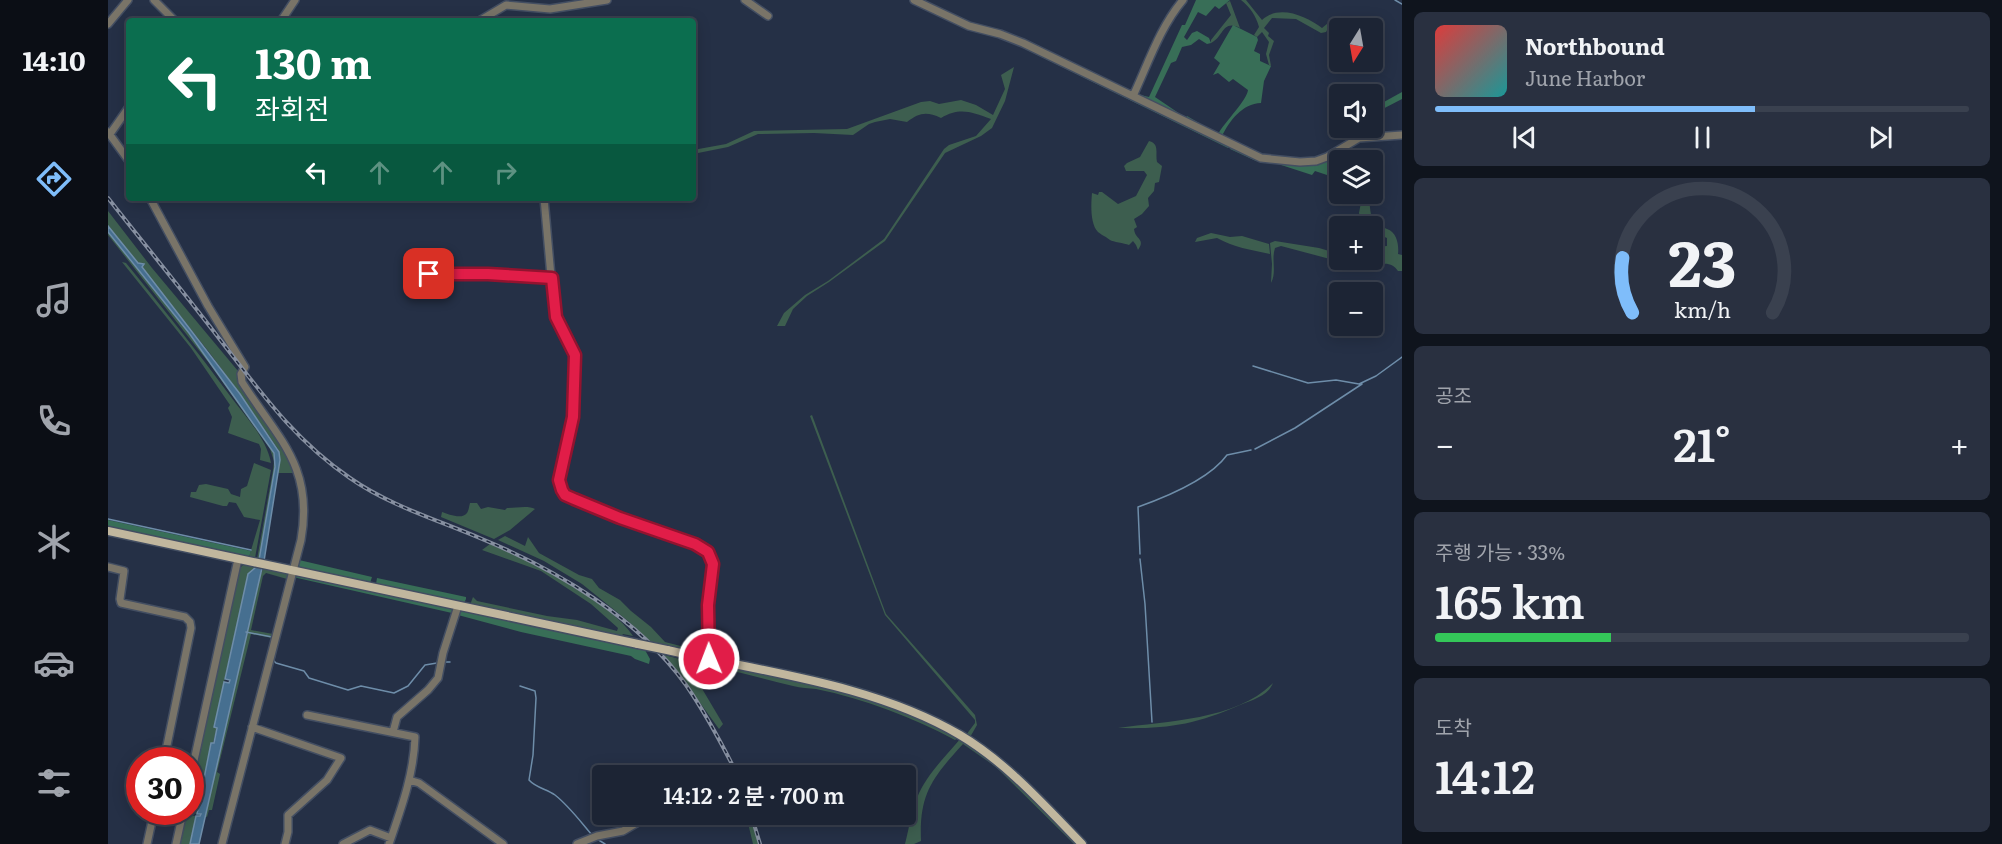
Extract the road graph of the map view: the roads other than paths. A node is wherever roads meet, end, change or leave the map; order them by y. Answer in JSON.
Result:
{"nodes":[{"id":1,"x":128,"y":0,"type":"edge"},
{"id":2,"x":154,"y":0,"type":"edge"},
{"id":3,"x":295,"y":0,"type":"edge"},
{"id":4,"x":607,"y":0,"type":"edge"},
{"id":5,"x":745,"y":0,"type":"edge"},
{"id":6,"x":914,"y":0,"type":"edge"},
{"id":7,"x":1183,"y":0,"type":"edge"},
{"id":8,"x":509,"y":2,"type":"edge"},
{"id":9,"x":768,"y":16,"type":"dead end"},
{"id":10,"x":172,"y":18,"type":"edge"},
{"id":11,"x":283,"y":18,"type":"edge"},
{"id":12,"x":484,"y":18,"type":"edge"},
{"id":13,"x":108,"y":24,"type":"edge"},
{"id":14,"x":1133,"y":96,"type":"junction"},
{"id":15,"x":126,"y":111,"type":"edge"},
{"id":16,"x":109,"y":133,"type":"edge"},
{"id":17,"x":1402,"y":135,"type":"edge"},
{"id":18,"x":126,"y":157,"type":"edge"},
{"id":19,"x":152,"y":201,"type":"edge"},
{"id":20,"x":544,"y":201,"type":"edge"},
{"id":21,"x":429,"y":274,"type":"dead end"},
{"id":22,"x":552,"y":278,"type":"junction"},
{"id":23,"x":108,"y":531,"type":"edge"},
{"id":24,"x":238,"y":559,"type":"junction"},
{"id":25,"x":108,"y":567,"type":"edge"},
{"id":26,"x":292,"y":572,"type":"junction"},
{"id":27,"x":458,"y":606,"type":"junction"},
{"id":28,"x":709,"y":659,"type":"junction"},
{"id":29,"x":307,"y":715,"type":"dead end"},
{"id":30,"x":252,"y":727,"type":"junction"},
{"id":31,"x":393,"y":732,"type":"junction"},
{"id":32,"x":167,"y":747,"type":"edge"},
{"id":33,"x":197,"y":747,"type":"edge"},
{"id":34,"x":409,"y":780,"type":"junction"},
{"id":35,"x":151,"y":825,"type":"edge"},
{"id":36,"x":180,"y":825,"type":"edge"},
{"id":37,"x":633,"y":825,"type":"edge"},
{"id":38,"x":390,"y":841,"type":"edge"},
{"id":39,"x":147,"y":844,"type":"edge"},
{"id":40,"x":176,"y":844,"type":"edge"},
{"id":41,"x":222,"y":844,"type":"edge"},
{"id":42,"x":285,"y":844,"type":"edge"},
{"id":43,"x":343,"y":844,"type":"edge"},
{"id":44,"x":503,"y":844,"type":"edge"},
{"id":45,"x":577,"y":844,"type":"edge"},
{"id":46,"x":1082,"y":844,"type":"edge"}],
"edges":[{"from":1,"to":13,"type":"street"},
{"from":2,"to":10,"type":"street"},
{"from":3,"to":11,"type":"street"},
{"from":4,"to":8,"type":"street"},
{"from":5,"to":9,"type":"street"},
{"from":6,"to":14,"type":"street"},
{"from":7,"to":14,"type":"street"},
{"from":8,"to":12,"type":"street"},
{"from":14,"to":17,"type":"street"},
{"from":15,"to":16,"type":"street"},
{"from":16,"to":18,"type":"street"},
{"from":19,"to":26,"type":"street"},
{"from":20,"to":22,"type":"street"},
{"from":21,"to":22,"type":"street"},
{"from":22,"to":28,"type":"street"},
{"from":23,"to":24,"type":"main road"},
{"from":24,"to":26,"type":"main road"},
{"from":24,"to":33,"type":"street"},
{"from":25,"to":32,"type":"street"},
{"from":26,"to":27,"type":"main road"},
{"from":26,"to":30,"type":"street"},
{"from":27,"to":28,"type":"main road","bridge":true},
{"from":27,"to":31,"type":"street"},
{"from":28,"to":46,"type":"main road"},
{"from":29,"to":31,"type":"street"},
{"from":30,"to":41,"type":"street"},
{"from":30,"to":42,"type":"street"},
{"from":31,"to":34,"type":"street"},
{"from":34,"to":38,"type":"street"},
{"from":34,"to":44,"type":"street"},
{"from":35,"to":39,"type":"street"},
{"from":36,"to":40,"type":"street"},
{"from":37,"to":45,"type":"street"},
{"from":38,"to":43,"type":"street"}]}
